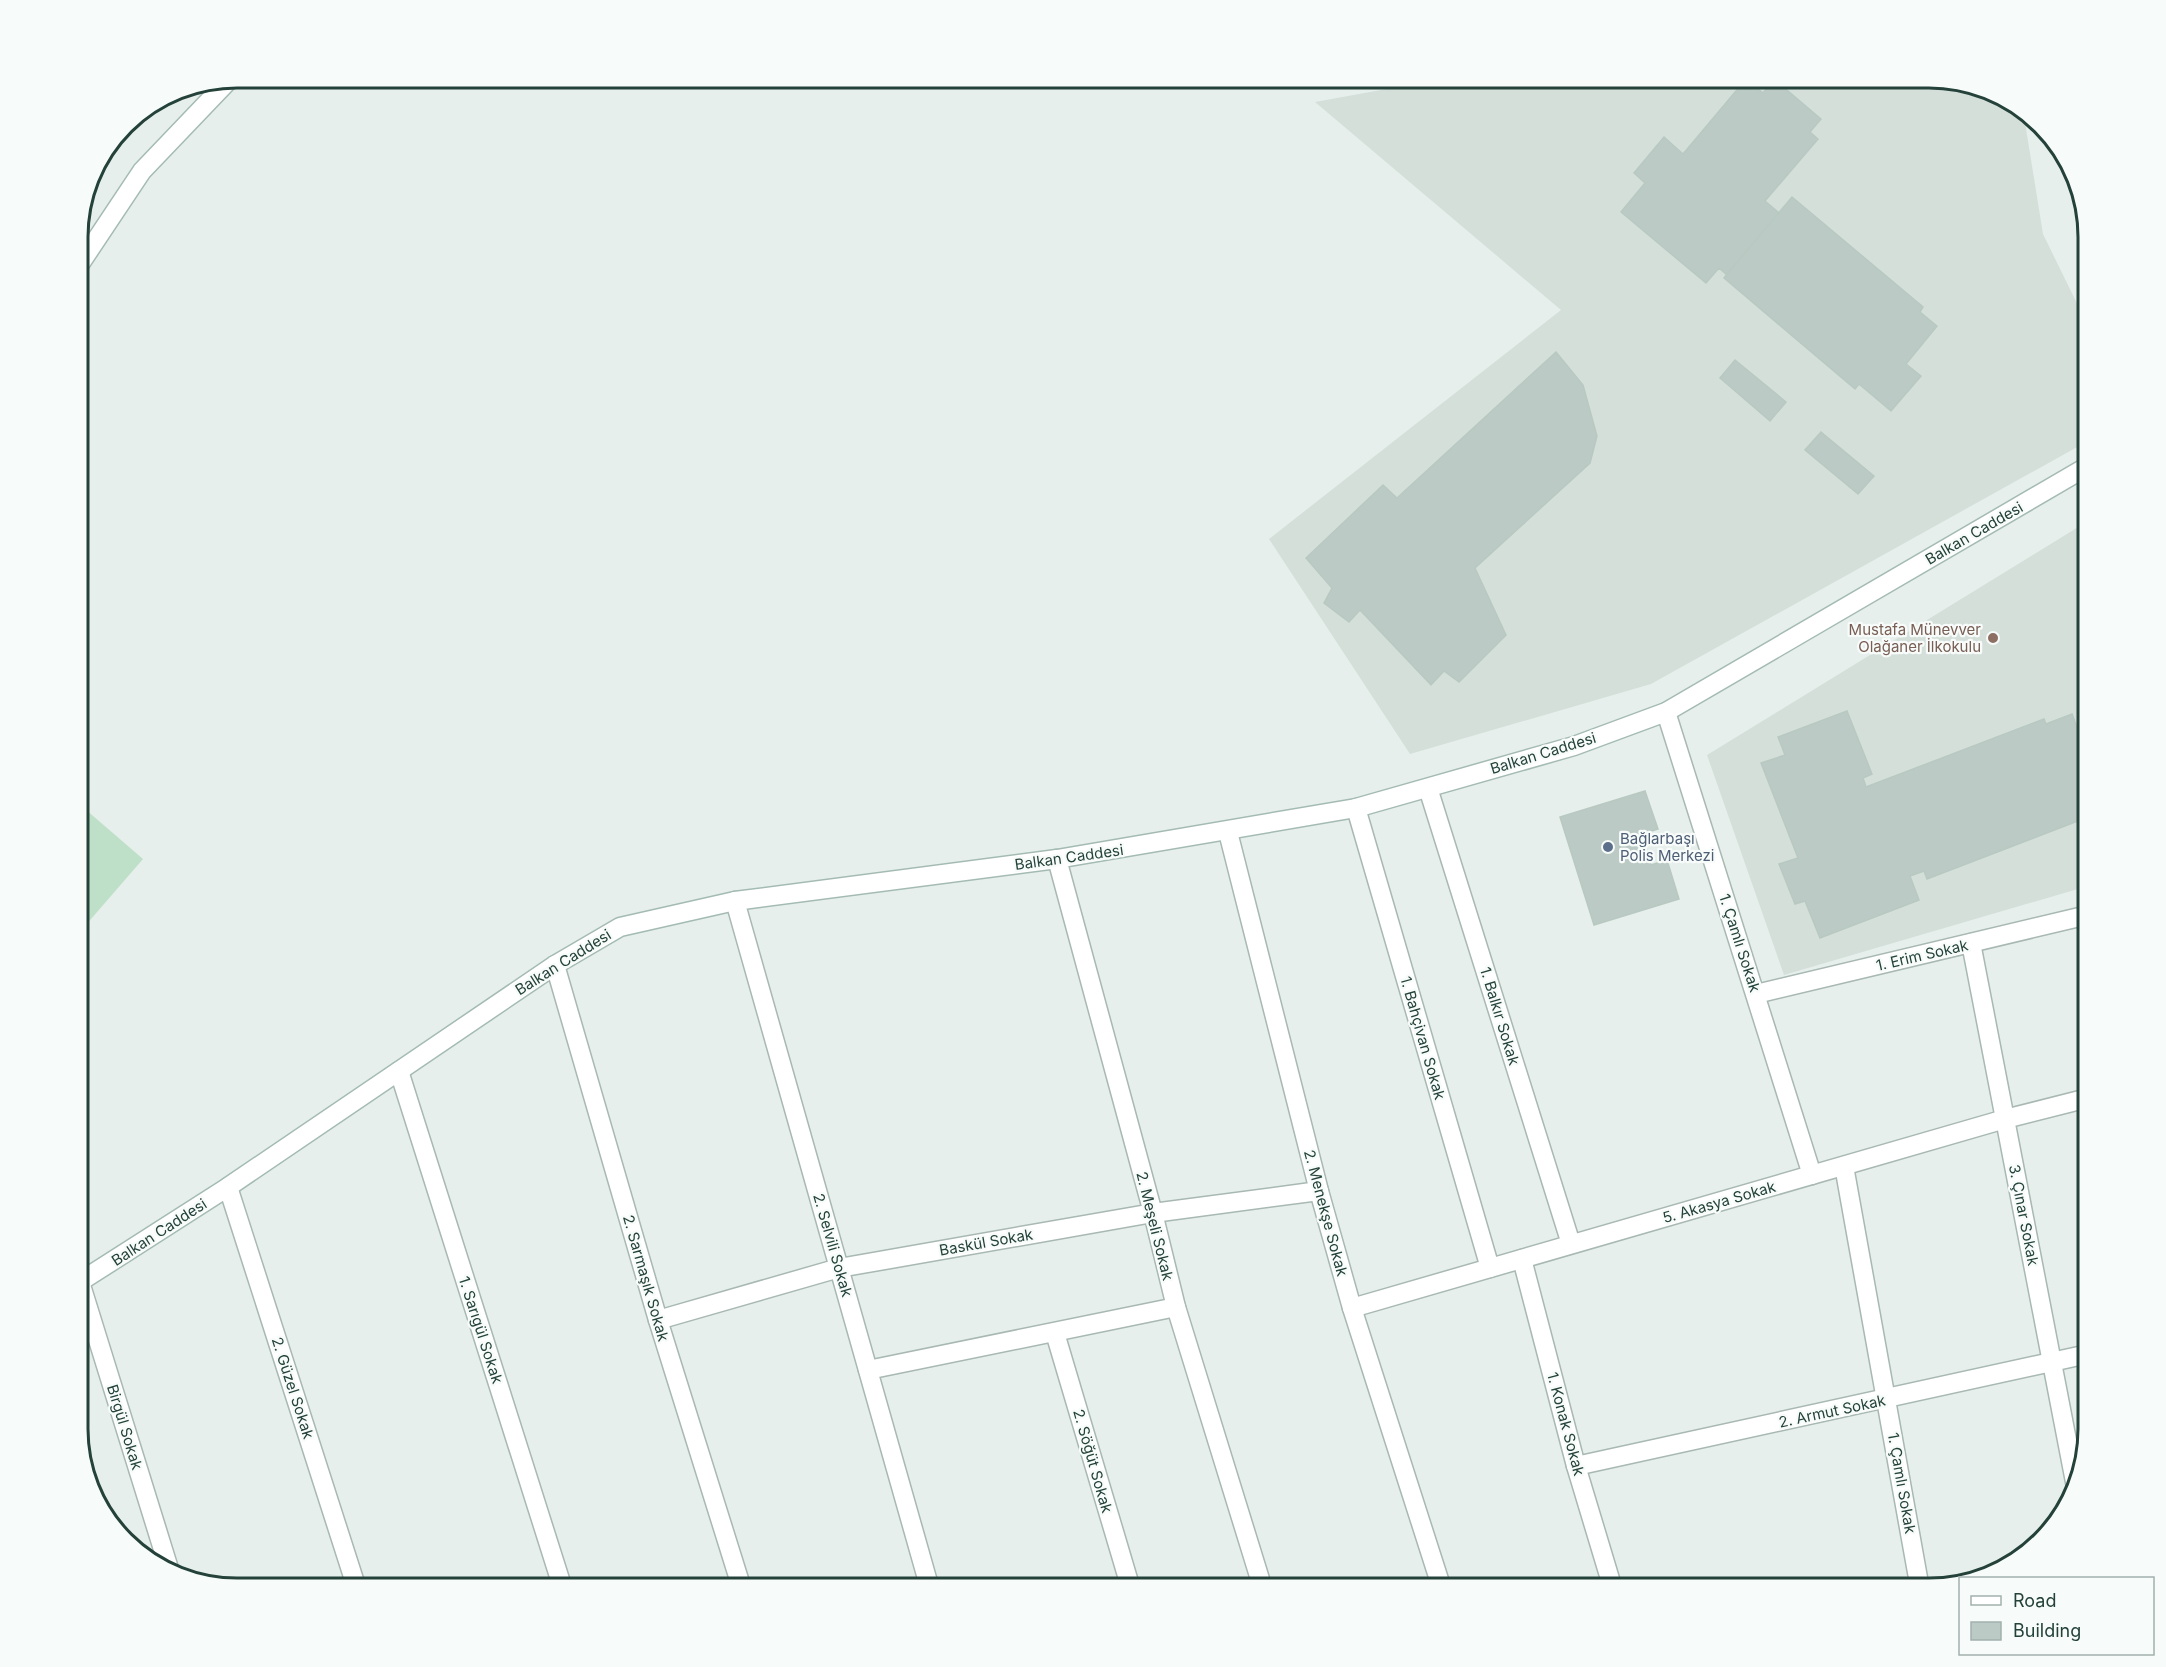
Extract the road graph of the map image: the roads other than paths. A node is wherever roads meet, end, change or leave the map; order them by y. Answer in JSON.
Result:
{"nodes":[{"id":1,"x":220,"y":90,"type":"edge"},
{"id":2,"x":89,"y":250,"type":"edge"},
{"id":3,"x":2078,"y":472,"type":"edge"},
{"id":4,"x":1666,"y":712,"type":"junction"},
{"id":5,"x":1428,"y":788,"type":"junction"},
{"id":6,"x":1356,"y":808,"type":"junction"},
{"id":7,"x":1228,"y":832,"type":"junction"},
{"id":8,"x":1058,"y":859,"type":"junction"},
{"id":9,"x":735,"y":901,"type":"junction"},
{"id":10,"x":2078,"y":917,"type":"edge"},
{"id":11,"x":1971,"y":943,"type":"junction"},
{"id":12,"x":555,"y":965,"type":"junction"},
{"id":13,"x":1756,"y":994,"type":"junction"},
{"id":14,"x":399,"y":1071,"type":"junction"},
{"id":15,"x":2078,"y":1101,"type":"edge"},
{"id":16,"x":2005,"y":1119,"type":"junction"},
{"id":17,"x":1844,"y":1166,"type":"junction"},
{"id":18,"x":1812,"y":1175,"type":"junction"},
{"id":19,"x":228,"y":1187,"type":"junction"},
{"id":20,"x":1319,"y":1191,"type":"junction"},
{"id":21,"x":1153,"y":1213,"type":"junction"},
{"id":22,"x":1571,"y":1244,"type":"junction"},
{"id":23,"x":1522,"y":1259,"type":"junction"},
{"id":24,"x":839,"y":1268,"type":"junction"},
{"id":25,"x":1490,"y":1268,"type":"junction"},
{"id":26,"x":89,"y":1277,"type":"edge"},
{"id":27,"x":1176,"y":1307,"type":"junction"},
{"id":28,"x":1352,"y":1308,"type":"junction"},
{"id":29,"x":89,"y":1315,"type":"edge"},
{"id":30,"x":658,"y":1320,"type":"junction"},
{"id":31,"x":1055,"y":1333,"type":"junction"},
{"id":32,"x":2078,"y":1357,"type":"edge"},
{"id":33,"x":2053,"y":1363,"type":"junction"},
{"id":34,"x":868,"y":1370,"type":"junction"},
{"id":35,"x":1887,"y":1399,"type":"junction"},
{"id":36,"x":1576,"y":1466,"type":"junction"},
{"id":37,"x":2072,"y":1468,"type":"edge"},
{"id":38,"x":166,"y":1561,"type":"edge"},
{"id":39,"x":353,"y":1578,"type":"edge"},
{"id":40,"x":560,"y":1578,"type":"edge"},
{"id":41,"x":739,"y":1578,"type":"edge"},
{"id":42,"x":927,"y":1578,"type":"edge"},
{"id":43,"x":1128,"y":1578,"type":"edge"},
{"id":44,"x":1260,"y":1578,"type":"edge"},
{"id":45,"x":1438,"y":1578,"type":"edge"},
{"id":46,"x":1610,"y":1578,"type":"edge"},
{"id":47,"x":1918,"y":1578,"type":"edge"}],
"edges":[{"from":1,"to":2,"type":"street"},
{"from":3,"to":4,"type":"street","name":"Balkan Caddesi"},
{"from":4,"to":5,"type":"street","name":"Balkan Caddesi"},
{"from":4,"to":13,"type":"street","name":"1. Çamlı Sokak"},
{"from":5,"to":6,"type":"street","name":"Balkan Caddesi"},
{"from":5,"to":22,"type":"street","name":"1. Balkır Sokak"},
{"from":6,"to":7,"type":"street","name":"Balkan Caddesi"},
{"from":6,"to":25,"type":"street","name":"1. Bahçivan Sokak"},
{"from":7,"to":8,"type":"street","name":"Balkan Caddesi"},
{"from":7,"to":20,"type":"street","name":"2. Menekşe Sokak"},
{"from":8,"to":9,"type":"street","name":"Balkan Caddesi"},
{"from":8,"to":21,"type":"street","name":"2. Meşeli Sokak"},
{"from":9,"to":12,"type":"street","name":"Balkan Caddesi"},
{"from":9,"to":24,"type":"street","name":"2. Selvili Sokak"},
{"from":10,"to":11,"type":"street","name":"1. Erim Sokak"},
{"from":11,"to":13,"type":"street","name":"1. Erim Sokak"},
{"from":11,"to":16,"type":"street","name":"3. Çınar Sokak"},
{"from":12,"to":14,"type":"street","name":"Balkan Caddesi"},
{"from":12,"to":30,"type":"street","name":"2. Sarmaşık Sokak"},
{"from":13,"to":18,"type":"street","name":"1. Çamlı Sokak"},
{"from":14,"to":19,"type":"street","name":"Balkan Caddesi"},
{"from":14,"to":40,"type":"street","name":"1. Sarıgül Sokak"},
{"from":15,"to":16,"type":"street","name":"5. Akasya Sokak"},
{"from":16,"to":17,"type":"street","name":"5. Akasya Sokak"},
{"from":16,"to":33,"type":"street","name":"3. Çınar Sokak"},
{"from":17,"to":18,"type":"street","name":"5. Akasya Sokak"},
{"from":17,"to":35,"type":"street","name":"1. Çamlı Sokak"},
{"from":18,"to":22,"type":"street","name":"5. Akasya Sokak"},
{"from":19,"to":26,"type":"street","name":"Balkan Caddesi"},
{"from":19,"to":39,"type":"street","name":"2. Güzel Sokak"},
{"from":20,"to":21,"type":"street","name":"Baskül Sokak"},
{"from":20,"to":28,"type":"street","name":"2. Menekşe Sokak"},
{"from":21,"to":24,"type":"street","name":"Baskül Sokak"},
{"from":21,"to":27,"type":"street","name":"2. Meşeli Sokak"},
{"from":22,"to":23,"type":"street","name":"5. Akasya Sokak"},
{"from":23,"to":25,"type":"street","name":"5. Akasya Sokak"},
{"from":23,"to":36,"type":"street","name":"1. Konak Sokak"},
{"from":24,"to":30,"type":"street","name":"Baskül Sokak"},
{"from":24,"to":34,"type":"street","name":"2. Selvili Sokak"},
{"from":25,"to":28,"type":"street","name":"5. Akasya Sokak"},
{"from":27,"to":31,"type":"street"},
{"from":27,"to":44,"type":"street","name":"2. Meşeli Sokak"},
{"from":28,"to":45,"type":"street","name":"2. Menekşe Sokak"},
{"from":29,"to":38,"type":"street","name":"Birgül Sokak"},
{"from":30,"to":41,"type":"street","name":"2. Sarmaşık Sokak"},
{"from":31,"to":34,"type":"street"},
{"from":31,"to":43,"type":"street","name":"2. Söğüt Sokak"},
{"from":32,"to":33,"type":"street","name":"2. Armut Sokak"},
{"from":33,"to":35,"type":"street","name":"2. Armut Sokak"},
{"from":33,"to":37,"type":"street","name":"3. Çınar Sokak"},
{"from":34,"to":42,"type":"street","name":"2. Selvili Sokak"},
{"from":35,"to":36,"type":"street","name":"2. Armut Sokak"},
{"from":35,"to":47,"type":"street","name":"1. Çamlı Sokak"},
{"from":36,"to":46,"type":"street","name":"1. Konak Sokak"}]}
